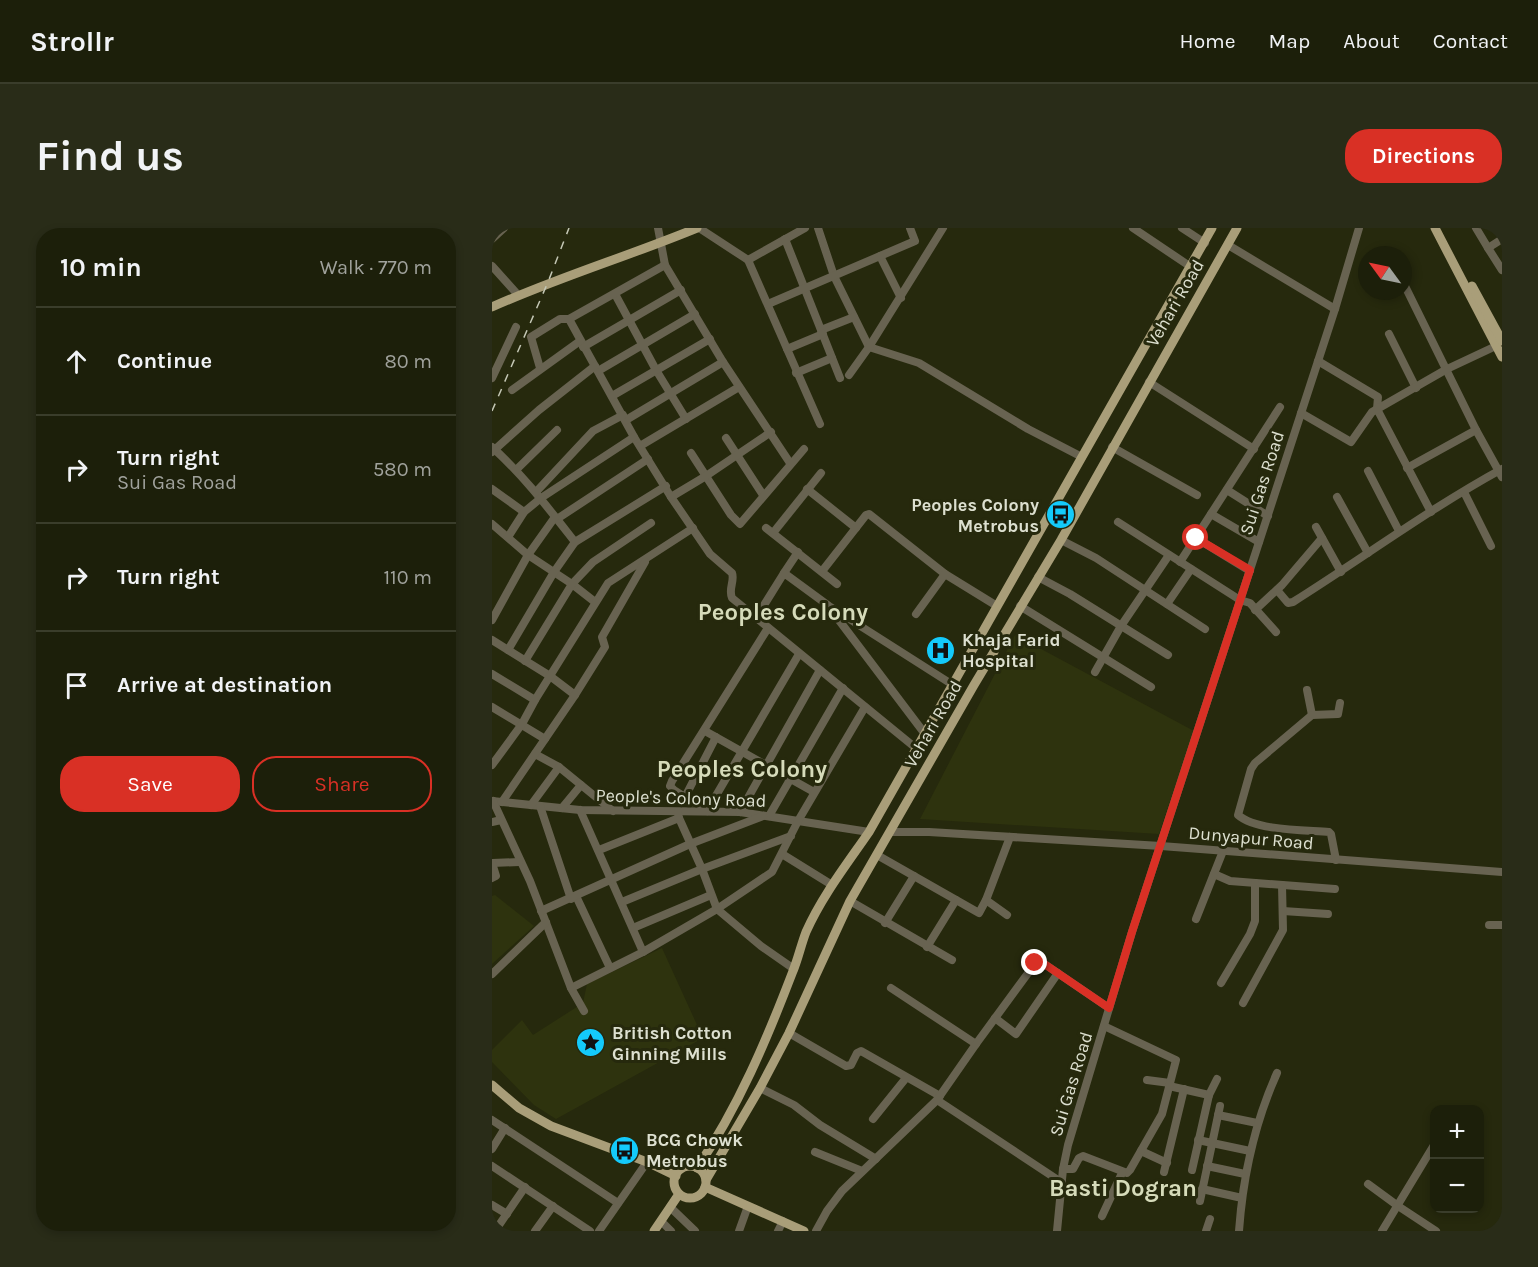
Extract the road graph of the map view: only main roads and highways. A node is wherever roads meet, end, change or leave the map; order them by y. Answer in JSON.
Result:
{"nodes":[{"id":1,"x":698,"y":228,"type":"edge"},
{"id":2,"x":1212,"y":228,"type":"edge"},
{"id":3,"x":1237,"y":228,"type":"edge"},
{"id":4,"x":1435,"y":228,"type":"edge"},
{"id":5,"x":1442,"y":228,"type":"edge"},
{"id":6,"x":492,"y":307,"type":"edge"},
{"id":7,"x":1499,"y":343,"type":"edge"},
{"id":8,"x":1502,"y":357,"type":"edge"},
{"id":9,"x":492,"y":1085,"type":"edge"},
{"id":10,"x":697,"y":1168,"type":"junction"},
{"id":11,"x":676,"y":1176,"type":"junction"},
{"id":12,"x":706,"y":1184,"type":"junction"},
{"id":13,"x":679,"y":1194,"type":"junction"},
{"id":14,"x":654,"y":1231,"type":"edge"},
{"id":15,"x":804,"y":1231,"type":"edge"}],
"edges":[{"from":1,"to":6,"type":"main road"},
{"from":2,"to":10,"type":"main road","name":"Vehari Road"},
{"from":3,"to":12,"type":"main road","name":"Vehari Road"},
{"from":4,"to":7,"type":"main road"},
{"from":5,"to":7,"type":"main road"},
{"from":7,"to":8,"type":"main road"},
{"from":9,"to":11,"type":"main road"},
{"from":10,"to":11,"type":"main road"},
{"from":10,"to":12,"type":"main road"},
{"from":11,"to":13,"type":"main road"},
{"from":12,"to":13,"type":"main road"},
{"from":12,"to":15,"type":"main road"},
{"from":13,"to":14,"type":"main road"}]}
